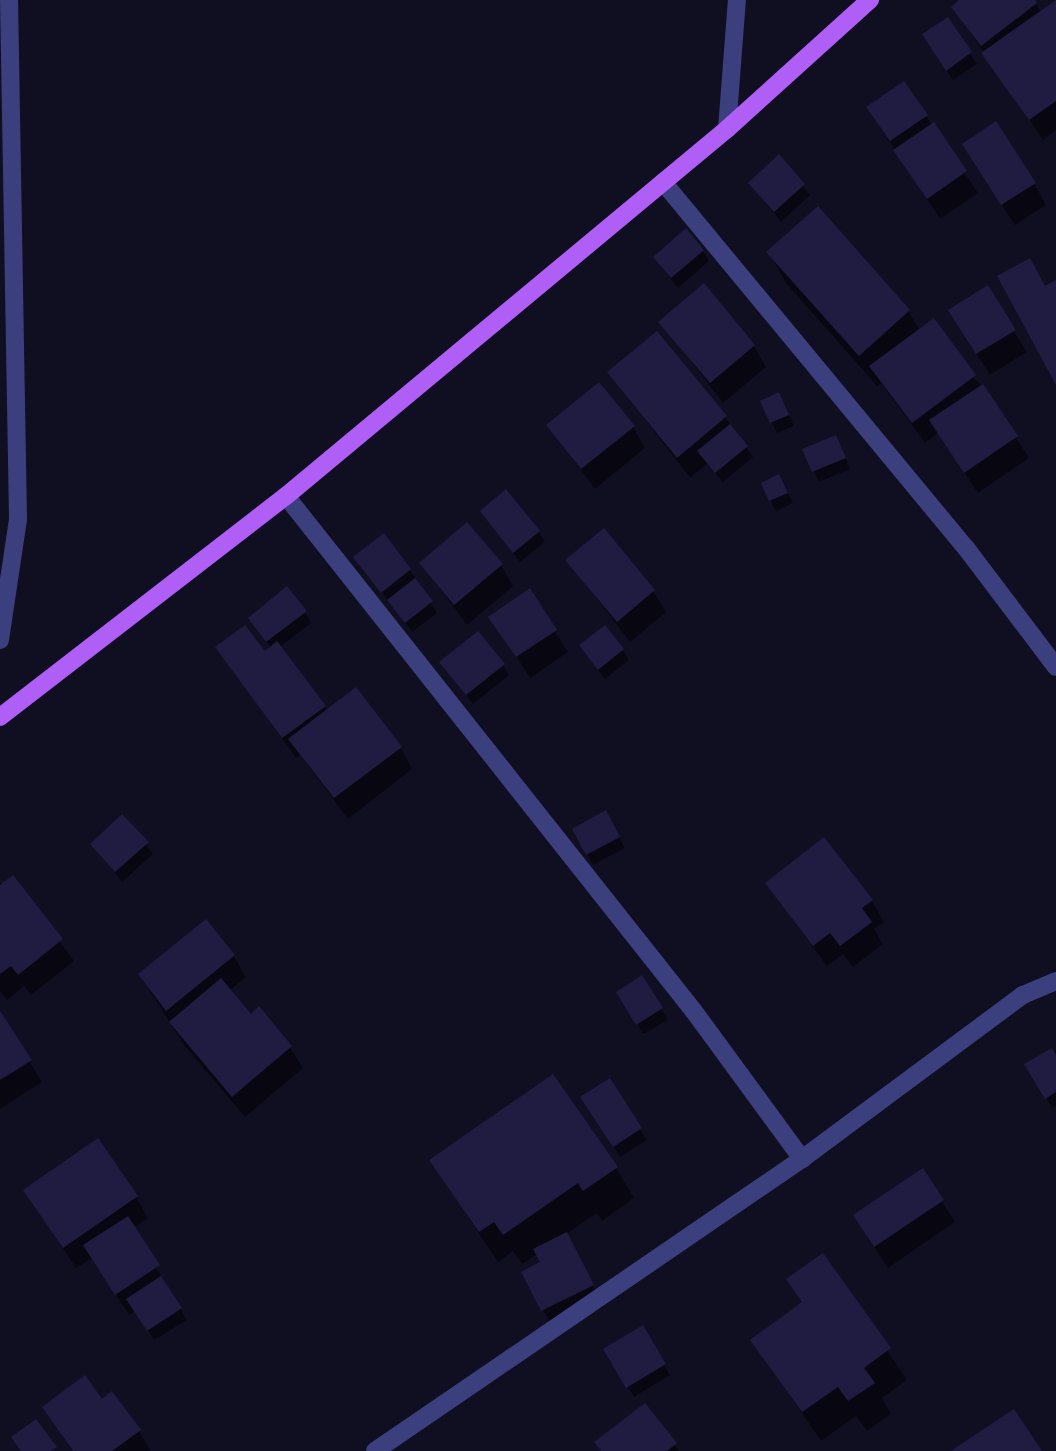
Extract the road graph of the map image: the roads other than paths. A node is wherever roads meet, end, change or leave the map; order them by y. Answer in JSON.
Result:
{"nodes":[{"id":1,"x":9,"y":0,"type":"edge"},
{"id":2,"x":737,"y":0,"type":"edge"},
{"id":3,"x":870,"y":0,"type":"edge"},
{"id":4,"x":727,"y":129,"type":"junction"},
{"id":5,"x":663,"y":182,"type":"junction"},
{"id":6,"x":286,"y":496,"type":"junction"},
{"id":7,"x":0,"y":640,"type":"edge"},
{"id":8,"x":1056,"y":667,"type":"edge"},
{"id":9,"x":0,"y":717,"type":"edge"},
{"id":10,"x":1056,"y":981,"type":"edge"},
{"id":11,"x":802,"y":1158,"type":"junction"},
{"id":12,"x":375,"y":1451,"type":"edge"}],
"edges":[{"from":1,"to":7,"type":"street"},
{"from":2,"to":4,"type":"street"},
{"from":3,"to":4,"type":"main road"},
{"from":4,"to":5,"type":"main road"},
{"from":5,"to":6,"type":"main road"},
{"from":5,"to":8,"type":"street"},
{"from":6,"to":9,"type":"main road"},
{"from":6,"to":11,"type":"street"},
{"from":10,"to":11,"type":"street"},
{"from":11,"to":12,"type":"street"}]}
